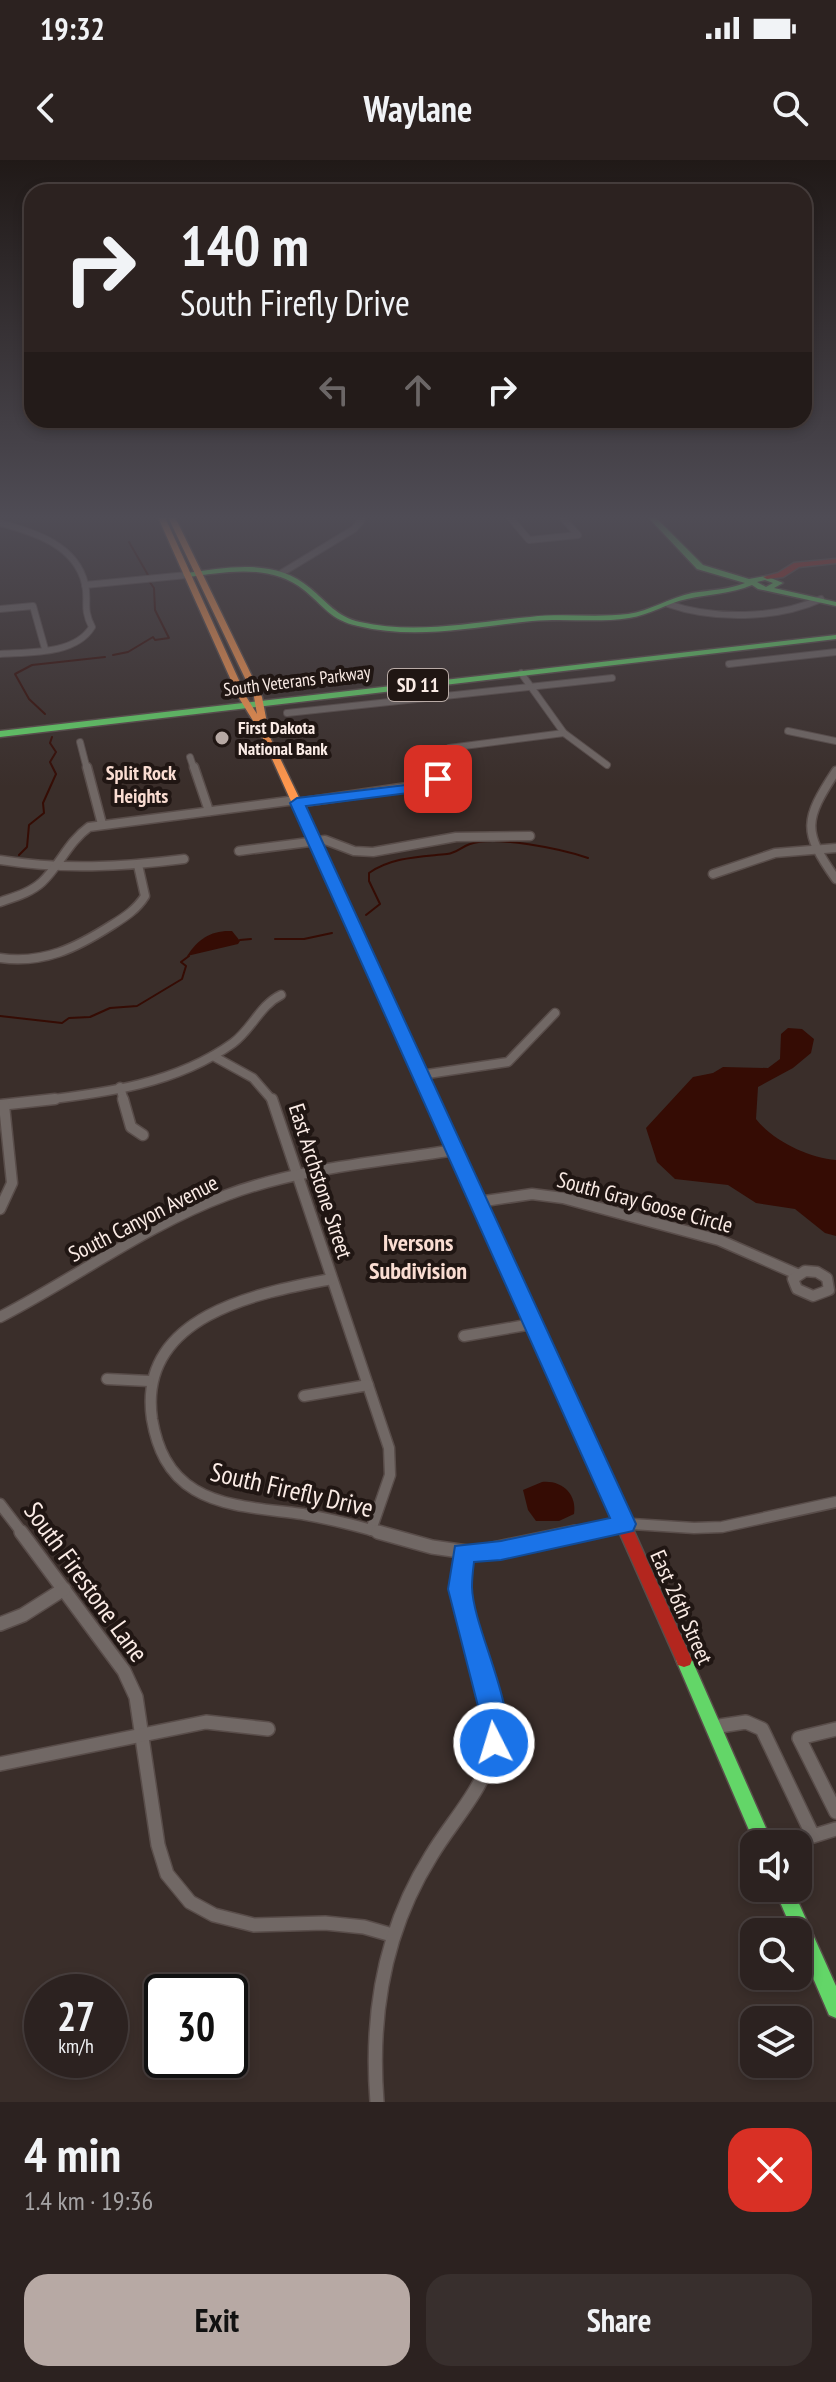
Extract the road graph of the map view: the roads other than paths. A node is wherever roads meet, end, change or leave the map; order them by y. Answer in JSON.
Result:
{"nodes":[{"id":1,"x":83,"y":606,"type":"edge"},
{"id":2,"x":208,"y":606,"type":"edge"},
{"id":3,"x":321,"y":606,"type":"edge"},
{"id":4,"x":662,"y":606,"type":"edge"},
{"id":5,"x":673,"y":606,"type":"edge"},
{"id":6,"x":805,"y":606,"type":"edge"},
{"id":7,"x":0,"y":609,"type":"edge"},
{"id":8,"x":836,"y":631,"type":"edge"},
{"id":9,"x":836,"y":637,"type":"edge"},
{"id":10,"x":45,"y":649,"type":"junction"},
{"id":11,"x":836,"y":652,"type":"edge"},
{"id":12,"x":0,"y":654,"type":"edge"},
{"id":13,"x":729,"y":664,"type":"dead end"},
{"id":14,"x":521,"y":673,"type":"junction"},
{"id":15,"x":612,"y":678,"type":"dead end"},
{"id":16,"x":530,"y":687,"type":"junction"},
{"id":17,"x":252,"y":701,"type":"junction"},
{"id":18,"x":287,"y":713,"type":"dead end"},
{"id":19,"x":0,"y":727,"type":"edge"},
{"id":20,"x":788,"y":731,"type":"dead end"},
{"id":21,"x":564,"y":733,"type":"junction"},
{"id":22,"x":0,"y":734,"type":"edge"},
{"id":23,"x":836,"y":741,"type":"edge"},
{"id":24,"x":80,"y":742,"type":"dead end"},
{"id":25,"x":190,"y":757,"type":"dead end"},
{"id":26,"x":607,"y":765,"type":"dead end"},
{"id":27,"x":836,"y":771,"type":"edge"},
{"id":28,"x":297,"y":801,"type":"junction"},
{"id":29,"x":209,"y":811,"type":"junction"},
{"id":30,"x":102,"y":824,"type":"junction"},
{"id":31,"x":530,"y":836,"type":"dead end"},
{"id":32,"x":315,"y":841,"type":"junction"},
{"id":33,"x":816,"y":848,"type":"junction"},
{"id":34,"x":836,"y":848,"type":"edge"},
{"id":35,"x":239,"y":851,"type":"dead end"},
{"id":36,"x":184,"y":859,"type":"dead end"},
{"id":37,"x":0,"y":860,"type":"edge"},
{"id":38,"x":138,"y":865,"type":"junction"},
{"id":39,"x":52,"y":868,"type":"junction"},
{"id":40,"x":713,"y":874,"type":"dead end"},
{"id":41,"x":836,"y":879,"type":"edge"},
{"id":42,"x":0,"y":902,"type":"edge"},
{"id":43,"x":0,"y":958,"type":"edge"},
{"id":44,"x":281,"y":995,"type":"dead end"},
{"id":45,"x":555,"y":1013,"type":"dead end"},
{"id":46,"x":213,"y":1056,"type":"junction"},
{"id":47,"x":421,"y":1075,"type":"junction"},
{"id":48,"x":120,"y":1087,"type":"junction"},
{"id":49,"x":2,"y":1105,"type":"edge"},
{"id":50,"x":143,"y":1135,"type":"dead end"},
{"id":51,"x":455,"y":1150,"type":"junction"},
{"id":52,"x":297,"y":1177,"type":"junction"},
{"id":53,"x":478,"y":1202,"type":"junction"},
{"id":54,"x":0,"y":1209,"type":"edge"},
{"id":55,"x":797,"y":1274,"type":"dead end"},
{"id":56,"x":332,"y":1279,"type":"junction"},
{"id":57,"x":0,"y":1317,"type":"edge"},
{"id":58,"x":532,"y":1324,"type":"junction"},
{"id":59,"x":464,"y":1336,"type":"dead end"},
{"id":60,"x":107,"y":1379,"type":"dead end"},
{"id":61,"x":149,"y":1381,"type":"junction"},
{"id":62,"x":368,"y":1385,"type":"junction"},
{"id":63,"x":304,"y":1396,"type":"dead end"},
{"id":64,"x":836,"y":1502,"type":"edge"},
{"id":65,"x":0,"y":1504,"type":"edge"},
{"id":66,"x":624,"y":1524,"type":"junction"},
{"id":67,"x":371,"y":1530,"type":"junction"},
{"id":68,"x":463,"y":1553,"type":"junction"},
{"id":69,"x":64,"y":1589,"type":"junction"},
{"id":70,"x":0,"y":1624,"type":"edge"},
{"id":71,"x":713,"y":1727,"type":"junction"},
{"id":72,"x":268,"y":1729,"type":"dead end"},
{"id":73,"x":836,"y":1729,"type":"edge"},
{"id":74,"x":141,"y":1733,"type":"junction"},
{"id":75,"x":0,"y":1764,"type":"edge"},
{"id":76,"x":836,"y":1812,"type":"edge"},
{"id":77,"x":836,"y":1829,"type":"edge"},
{"id":78,"x":758,"y":1830,"type":"edge"},
{"id":79,"x":789,"y":1902,"type":"edge"},
{"id":80,"x":392,"y":1935,"type":"junction"},
{"id":81,"x":836,"y":2008,"type":"edge"},
{"id":82,"x":377,"y":2102,"type":"edge"}],
"edges":[{"from":1,"to":10,"type":"street"},
{"from":2,"to":17,"type":"main road","name":"East 26th Street"},
{"from":3,"to":4,"type":"main road"},
{"from":5,"to":6,"type":"street"},
{"from":7,"to":10,"type":"street"},
{"from":8,"to":17,"type":"main road","name":"South Veterans Parkway","number":"SD 11"},
{"from":9,"to":14,"type":"main road","name":"South Veterans Parkway","number":"SD 11"},
{"from":10,"to":12,"type":"street"},
{"from":11,"to":13,"type":"street"},
{"from":14,"to":16,"type":"street"},
{"from":14,"to":17,"type":"main road","name":"South Veterans Parkway","number":"SD 11"},
{"from":15,"to":16,"type":"street"},
{"from":16,"to":18,"type":"street"},
{"from":16,"to":21,"type":"street"},
{"from":17,"to":19,"type":"main road","name":"South Veterans Parkway","number":"SD 11"},
{"from":17,"to":22,"type":"main road","name":"South Veterans Parkway","number":"SD 11"},
{"from":17,"to":28,"type":"main road","name":"East 26th Street"},
{"from":20,"to":23,"type":"street"},
{"from":21,"to":26,"type":"street"},
{"from":21,"to":28,"type":"street"},
{"from":24,"to":30,"type":"street"},
{"from":25,"to":29,"type":"street"},
{"from":27,"to":33,"type":"street"},
{"from":28,"to":29,"type":"street"},
{"from":28,"to":32,"type":"main road","name":"East 26th Street"},
{"from":29,"to":30,"type":"street"},
{"from":30,"to":39,"type":"street"},
{"from":31,"to":32,"type":"street"},
{"from":32,"to":35,"type":"street"},
{"from":32,"to":47,"type":"main road","name":"East 26th Street"},
{"from":33,"to":34,"type":"street"},
{"from":33,"to":40,"type":"street"},
{"from":33,"to":41,"type":"street"},
{"from":36,"to":38,"type":"street"},
{"from":37,"to":39,"type":"street"},
{"from":38,"to":39,"type":"street"},
{"from":38,"to":43,"type":"street"},
{"from":39,"to":42,"type":"street"},
{"from":44,"to":46,"type":"street"},
{"from":45,"to":47,"type":"street"},
{"from":46,"to":48,"type":"street"},
{"from":46,"to":52,"type":"street","name":"East Archstone Street"},
{"from":47,"to":51,"type":"main road","name":"East 26th Street"},
{"from":48,"to":49,"type":"street"},
{"from":48,"to":50,"type":"street"},
{"from":49,"to":54,"type":"street"},
{"from":51,"to":52,"type":"street","name":"South Canyon Avenue"},
{"from":51,"to":53,"type":"main road","name":"East 26th Street"},
{"from":52,"to":56,"type":"street","name":"East Archstone Street"},
{"from":52,"to":57,"type":"street","name":"South Canyon Avenue"},
{"from":53,"to":55,"type":"street","name":"South Gray Goose Circle"},
{"from":53,"to":58,"type":"main road","name":"East 26th Street"},
{"from":56,"to":61,"type":"street"},
{"from":56,"to":62,"type":"street","name":"East Archstone Street"},
{"from":58,"to":59,"type":"street"},
{"from":58,"to":66,"type":"main road","name":"East 26th Street"},
{"from":60,"to":61,"type":"street"},
{"from":61,"to":67,"type":"street","name":"South Firefly Drive"},
{"from":62,"to":63,"type":"street"},
{"from":62,"to":67,"type":"street","name":"East Archstone Street"},
{"from":64,"to":66,"type":"street","name":"South Firefly Drive"},
{"from":65,"to":69,"type":"street","name":"South Firestone Lane"},
{"from":66,"to":68,"type":"street","name":"South Firefly Drive"},
{"from":66,"to":71,"type":"main road","name":"East 26th Street"},
{"from":67,"to":68,"type":"street","name":"South Firefly Drive"},
{"from":68,"to":80,"type":"street"},
{"from":69,"to":70,"type":"street"},
{"from":69,"to":74,"type":"street","name":"South Firestone Lane"},
{"from":71,"to":77,"type":"street"},
{"from":71,"to":78,"type":"main road","name":"East 26th Street"},
{"from":72,"to":74,"type":"street"},
{"from":73,"to":76,"type":"street"},
{"from":74,"to":75,"type":"street"},
{"from":74,"to":80,"type":"street","name":"South Firestone Lane"},
{"from":79,"to":81,"type":"main road"},
{"from":80,"to":82,"type":"street"}]}
